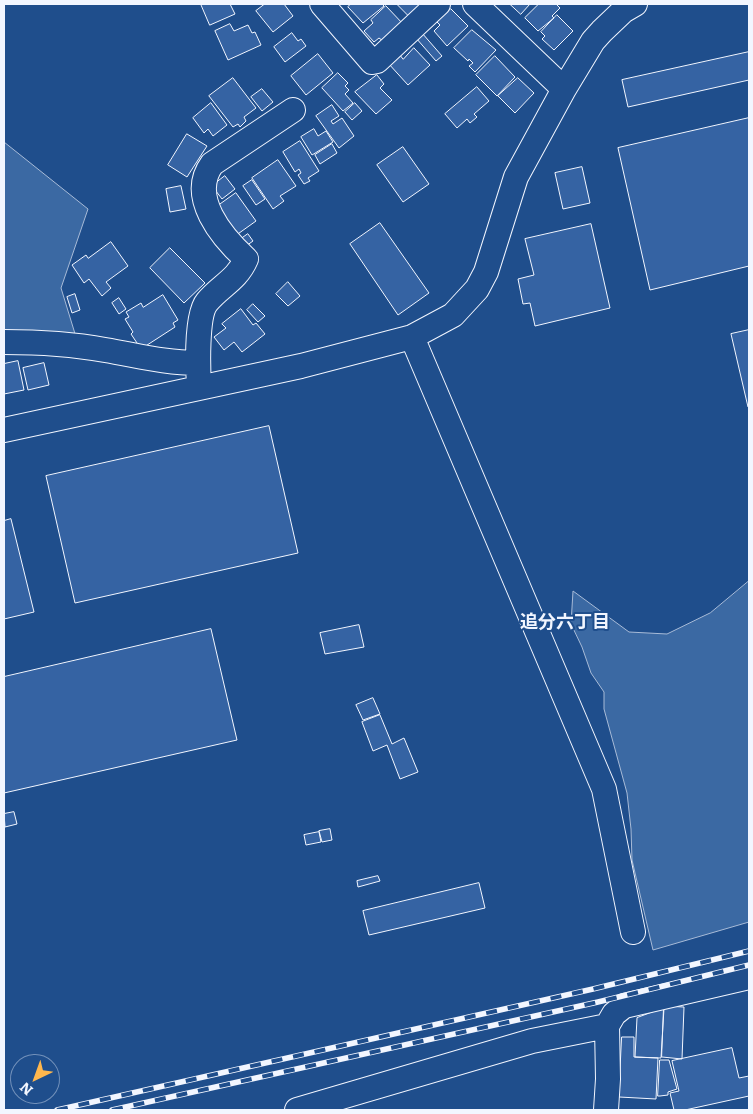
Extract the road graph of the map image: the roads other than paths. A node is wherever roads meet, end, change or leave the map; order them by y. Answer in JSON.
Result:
{"nodes":[{"id":1,"x":322,"y":4,"type":"edge"},
{"id":2,"x":438,"y":4,"type":"edge"},
{"id":3,"x":475,"y":4,"type":"edge"},
{"id":4,"x":635,"y":4,"type":"edge"},
{"id":5,"x":564,"y":89,"type":"junction"},
{"id":6,"x":294,"y":110,"type":"dead end"},
{"id":7,"x":412,"y":338,"type":"junction"},
{"id":8,"x":4,"y":342,"type":"edge"},
{"id":9,"x":197,"y":363,"type":"junction"},
{"id":10,"x":199,"y":387,"type":"junction"},
{"id":11,"x":4,"y":430,"type":"edge"},
{"id":12,"x":633,"y":932,"type":"dead end"},
{"id":13,"x":749,"y":977,"type":"edge"},
{"id":14,"x":607,"y":1026,"type":"junction"},
{"id":15,"x":297,"y":1110,"type":"edge"},
{"id":16,"x":606,"y":1110,"type":"edge"}],
"edges":[{"from":1,"to":2,"type":"street"},
{"from":3,"to":5,"type":"street"},
{"from":4,"to":5,"type":"street"},
{"from":5,"to":7,"type":"street"},
{"from":6,"to":9,"type":"street"},
{"from":7,"to":10,"type":"street"},
{"from":7,"to":12,"type":"street"},
{"from":8,"to":9,"type":"street"},
{"from":9,"to":10,"type":"street"},
{"from":10,"to":11,"type":"street"},
{"from":13,"to":14,"type":"street"},
{"from":14,"to":15,"type":"street"},
{"from":14,"to":16,"type":"street"}]}
